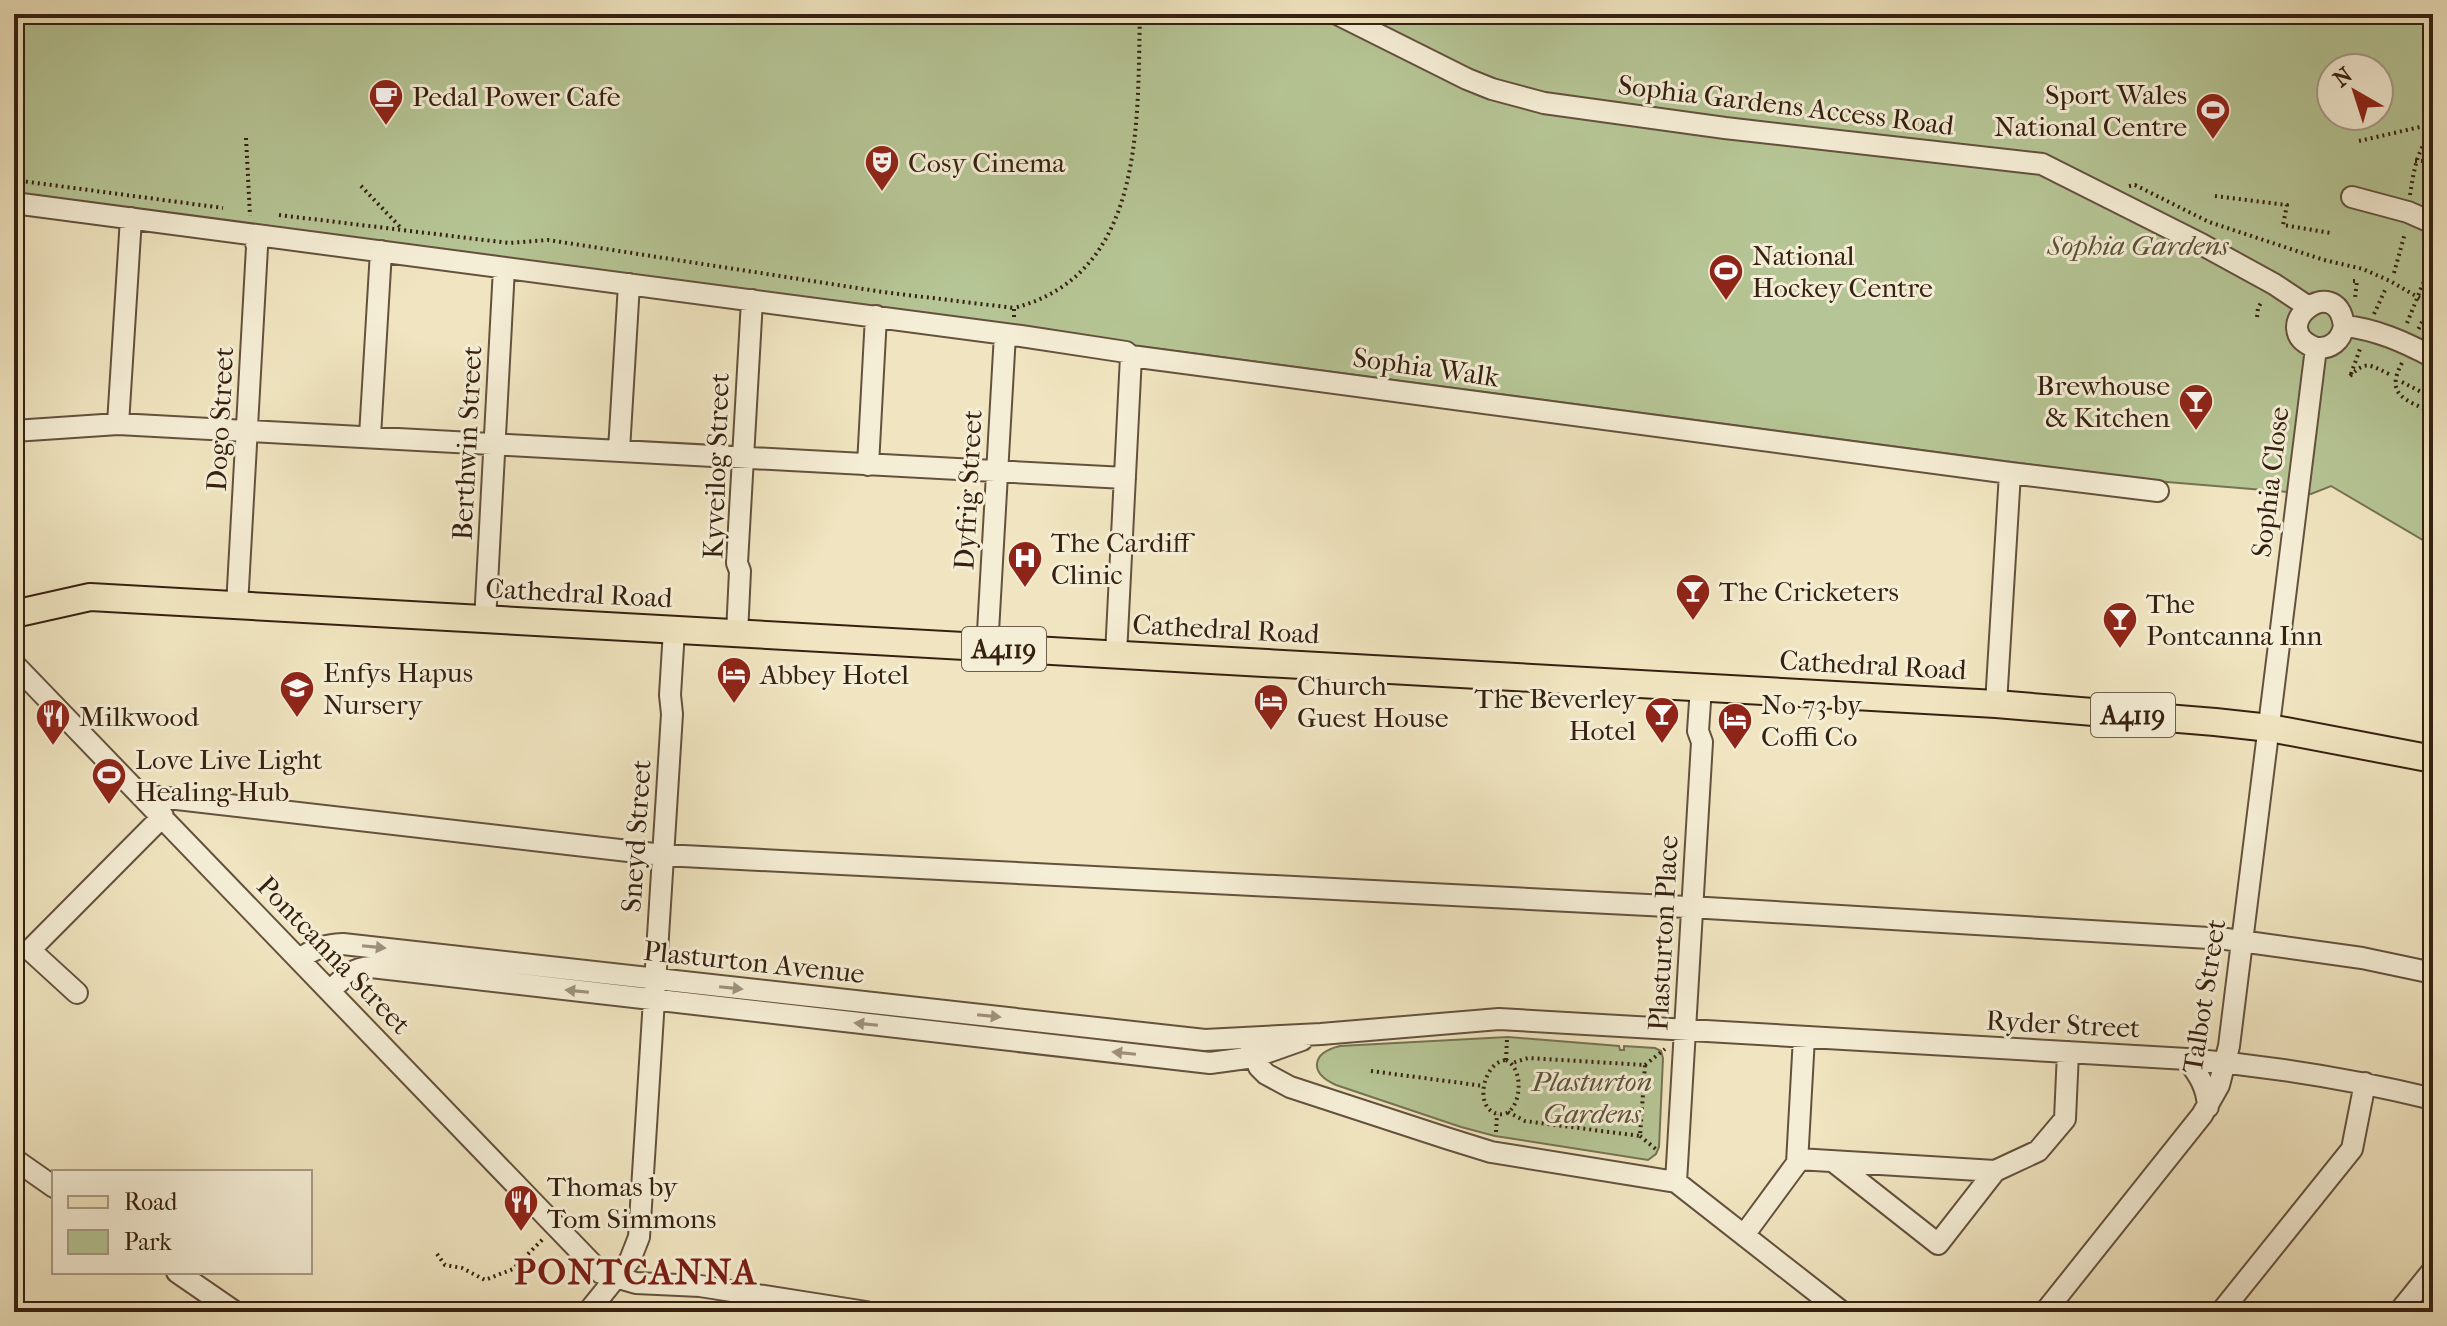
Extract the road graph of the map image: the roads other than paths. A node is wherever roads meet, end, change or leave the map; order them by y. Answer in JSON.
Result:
{"nodes":[{"id":1,"x":1337,"y":14,"type":"edge"},
{"id":2,"x":2352,"y":197,"type":"dead end"},
{"id":3,"x":14,"y":203,"type":"edge"},
{"id":4,"x":131,"y":218,"type":"junction"},
{"id":5,"x":2433,"y":223,"type":"edge"},
{"id":6,"x":253,"y":231,"type":"junction"},
{"id":7,"x":381,"y":251,"type":"junction"},
{"id":8,"x":504,"y":268,"type":"junction"},
{"id":9,"x":629,"y":284,"type":"junction"},
{"id":10,"x":752,"y":300,"type":"junction"},
{"id":11,"x":2307,"y":306,"type":"junction"},
{"id":12,"x":876,"y":316,"type":"junction"},
{"id":13,"x":2344,"y":326,"type":"junction"},
{"id":14,"x":1009,"y":330,"type":"junction"},
{"id":15,"x":2316,"y":348,"type":"junction"},
{"id":16,"x":1131,"y":356,"type":"junction"},
{"id":17,"x":2433,"y":357,"type":"edge"},
{"id":18,"x":118,"y":424,"type":"junction"},
{"id":19,"x":14,"y":431,"type":"edge"},
{"id":20,"x":247,"y":431,"type":"junction"},
{"id":21,"x":370,"y":436,"type":"junction"},
{"id":22,"x":495,"y":444,"type":"junction"},
{"id":23,"x":619,"y":450,"type":"junction"},
{"id":24,"x":743,"y":457,"type":"junction"},
{"id":25,"x":868,"y":465,"type":"junction"},
{"id":26,"x":997,"y":472,"type":"junction"},
{"id":27,"x":2010,"y":473,"type":"junction"},
{"id":28,"x":1125,"y":478,"type":"junction"},
{"id":29,"x":2158,"y":491,"type":"dead end"},
{"id":30,"x":237,"y":606,"type":"junction"},
{"id":31,"x":14,"y":614,"type":"edge"},
{"id":32,"x":485,"y":621,"type":"junction"},
{"id":33,"x":674,"y":630,"type":"junction"},
{"id":34,"x":737,"y":634,"type":"junction"},
{"id":35,"x":987,"y":649,"type":"junction"},
{"id":36,"x":1116,"y":655,"type":"junction"},
{"id":37,"x":14,"y":664,"type":"edge"},
{"id":38,"x":1701,"y":687,"type":"junction"},
{"id":39,"x":1996,"y":704,"type":"junction"},
{"id":40,"x":2270,"y":728,"type":"junction"},
{"id":41,"x":2433,"y":759,"type":"edge"},
{"id":42,"x":142,"y":795,"type":"junction"},
{"id":43,"x":163,"y":816,"type":"junction"},
{"id":44,"x":663,"y":855,"type":"junction"},
{"id":45,"x":1693,"y":907,"type":"junction"},
{"id":46,"x":2242,"y":941,"type":"junction"},
{"id":47,"x":300,"y":959,"type":"junction"},
{"id":48,"x":2433,"y":973,"type":"edge"},
{"id":49,"x":654,"y":989,"type":"junction"},
{"id":50,"x":330,"y":991,"type":"junction"},
{"id":51,"x":77,"y":993,"type":"dead end"},
{"id":52,"x":1686,"y":1031,"type":"junction"},
{"id":53,"x":1804,"y":1037,"type":"junction"},
{"id":54,"x":1251,"y":1047,"type":"junction"},
{"id":55,"x":2068,"y":1052,"type":"junction"},
{"id":56,"x":2187,"y":1059,"type":"junction"},
{"id":57,"x":2225,"y":1062,"type":"junction"},
{"id":58,"x":2365,"y":1083,"type":"junction"},
{"id":59,"x":2433,"y":1099,"type":"edge"},
{"id":60,"x":2208,"y":1107,"type":"junction"},
{"id":61,"x":14,"y":1159,"type":"edge"},
{"id":62,"x":1798,"y":1159,"type":"junction"},
{"id":63,"x":1834,"y":1162,"type":"junction"},
{"id":64,"x":1995,"y":1171,"type":"junction"},
{"id":65,"x":1676,"y":1182,"type":"junction"},
{"id":66,"x":52,"y":1186,"type":"edge"},
{"id":67,"x":1744,"y":1235,"type":"junction"},
{"id":68,"x":2433,"y":1270,"type":"edge"},
{"id":69,"x":180,"y":1274,"type":"edge"},
{"id":70,"x":616,"y":1278,"type":"junction"},
{"id":71,"x":235,"y":1312,"type":"edge"},
{"id":72,"x":588,"y":1312,"type":"edge"},
{"id":73,"x":866,"y":1312,"type":"edge"},
{"id":74,"x":1842,"y":1312,"type":"edge"},
{"id":75,"x":2045,"y":1312,"type":"edge"},
{"id":76,"x":2221,"y":1312,"type":"edge"},
{"id":77,"x":2399,"y":1312,"type":"edge"}],
"edges":[{"from":1,"to":11,"type":"street","name":"Sophia Gardens Access Road"},
{"from":2,"to":5,"type":"street"},
{"from":3,"to":4,"type":"street","name":"Sophia Walk"},
{"from":4,"to":6,"type":"street","name":"Sophia Walk"},
{"from":4,"to":18,"type":"street"},
{"from":6,"to":7,"type":"street","name":"Sophia Walk"},
{"from":6,"to":20,"type":"street","name":"Dogo Street"},
{"from":7,"to":8,"type":"street","name":"Sophia Walk"},
{"from":7,"to":21,"type":"street"},
{"from":8,"to":9,"type":"street","name":"Sophia Walk"},
{"from":8,"to":22,"type":"street","name":"Berthwin Street"},
{"from":9,"to":10,"type":"street","name":"Sophia Walk"},
{"from":9,"to":23,"type":"street"},
{"from":10,"to":12,"type":"street","name":"Sophia Walk"},
{"from":10,"to":24,"type":"street","name":"Kyveilog Street"},
{"from":11,"to":13,"type":"street"},
{"from":11,"to":15,"type":"street"},
{"from":12,"to":14,"type":"street","name":"Sophia Walk"},
{"from":12,"to":25,"type":"street"},
{"from":13,"to":15,"type":"street"},
{"from":13,"to":17,"type":"street"},
{"from":14,"to":16,"type":"street","name":"Sophia Walk"},
{"from":14,"to":26,"type":"street","name":"Dyfrig Street"},
{"from":15,"to":40,"type":"street","name":"Sophia Close"},
{"from":16,"to":27,"type":"street","name":"Sophia Walk"},
{"from":16,"to":28,"type":"street"},
{"from":18,"to":19,"type":"street"},
{"from":18,"to":20,"type":"street"},
{"from":20,"to":21,"type":"street"},
{"from":20,"to":30,"type":"street","name":"Dogo Street"},
{"from":21,"to":22,"type":"street"},
{"from":22,"to":23,"type":"street"},
{"from":22,"to":32,"type":"street","name":"Berthwin Street"},
{"from":23,"to":24,"type":"street"},
{"from":24,"to":25,"type":"street"},
{"from":24,"to":34,"type":"street","name":"Kyveilog Street"},
{"from":25,"to":26,"type":"street"},
{"from":26,"to":28,"type":"street"},
{"from":26,"to":35,"type":"street","name":"Dyfrig Street"},
{"from":27,"to":29,"type":"street","name":"Sophia Walk"},
{"from":27,"to":39,"type":"street"},
{"from":28,"to":36,"type":"street"},
{"from":30,"to":31,"type":"main road","name":"Cathedral Road","number":"A4119"},
{"from":30,"to":32,"type":"main road","name":"Cathedral Road","number":"A4119"},
{"from":32,"to":33,"type":"main road","name":"Cathedral Road","number":"A4119"},
{"from":33,"to":34,"type":"main road","name":"Cathedral Road","number":"A4119"},
{"from":33,"to":44,"type":"street","name":"Sneyd Street"},
{"from":34,"to":35,"type":"main road","name":"Cathedral Road","number":"A4119"},
{"from":35,"to":36,"type":"main road","name":"Cathedral Road","number":"A4119"},
{"from":36,"to":38,"type":"main road","name":"Cathedral Road","number":"A4119"},
{"from":37,"to":42,"type":"street","name":"Pontcanna Street"},
{"from":38,"to":39,"type":"main road","name":"Cathedral Road","number":"A4119"},
{"from":38,"to":45,"type":"street","name":"Plasturton Place"},
{"from":39,"to":40,"type":"main road","name":"Cathedral Road","number":"A4119"},
{"from":40,"to":41,"type":"main road","name":"Cathedral Road","number":"A4119"},
{"from":40,"to":46,"type":"street","name":"Talbot Street"},
{"from":42,"to":43,"type":"street","name":"Pontcanna Street"},
{"from":42,"to":44,"type":"street"},
{"from":43,"to":47,"type":"street","name":"Pontcanna Street"},
{"from":43,"to":51,"type":"street"},
{"from":44,"to":45,"type":"street"},
{"from":44,"to":49,"type":"street","name":"Sneyd Street"},
{"from":45,"to":46,"type":"street"},
{"from":45,"to":52,"type":"street","name":"Plasturton Place"},
{"from":46,"to":48,"type":"street"},
{"from":46,"to":57,"type":"street","name":"Talbot Street"},
{"from":47,"to":49,"type":"street","name":"Plasturton Avenue","one_way":true},
{"from":47,"to":50,"type":"street","name":"Pontcanna Street"},
{"from":49,"to":50,"type":"street","name":"Plasturton Avenue","one_way":true},
{"from":49,"to":54,"type":"street","name":"Plasturton Avenue","one_way":true},
{"from":54,"to":49,"type":"street","name":"Plasturton Avenue","one_way":true},
{"from":49,"to":70,"type":"street","name":"Sneyd Street"},
{"from":50,"to":70,"type":"street","name":"Pontcanna Street"},
{"from":52,"to":53,"type":"street","name":"Ryder Street"},
{"from":52,"to":54,"type":"street"},
{"from":52,"to":65,"type":"street","name":"Plasturton Place"},
{"from":53,"to":55,"type":"street","name":"Ryder Street"},
{"from":53,"to":62,"type":"street"},
{"from":54,"to":65,"type":"street"},
{"from":55,"to":56,"type":"street","name":"Ryder Street"},
{"from":55,"to":64,"type":"street"},
{"from":56,"to":57,"type":"street","name":"Ryder Street"},
{"from":56,"to":60,"type":"street"},
{"from":57,"to":58,"type":"street","name":"Ryder Street"},
{"from":57,"to":60,"type":"street","name":"Talbot Street"},
{"from":58,"to":59,"type":"street","name":"Ryder Street"},
{"from":58,"to":76,"type":"street"},
{"from":60,"to":75,"type":"street","name":"Talbot Street"},
{"from":61,"to":66,"type":"street"},
{"from":62,"to":63,"type":"street"},
{"from":62,"to":67,"type":"street"},
{"from":63,"to":64,"type":"street"},
{"from":63,"to":64,"type":"street"},
{"from":65,"to":67,"type":"street"},
{"from":67,"to":74,"type":"street"},
{"from":68,"to":77,"type":"street"},
{"from":69,"to":71,"type":"street"},
{"from":70,"to":72,"type":"street","name":"Sneyd Street"},
{"from":70,"to":73,"type":"street"}]}
